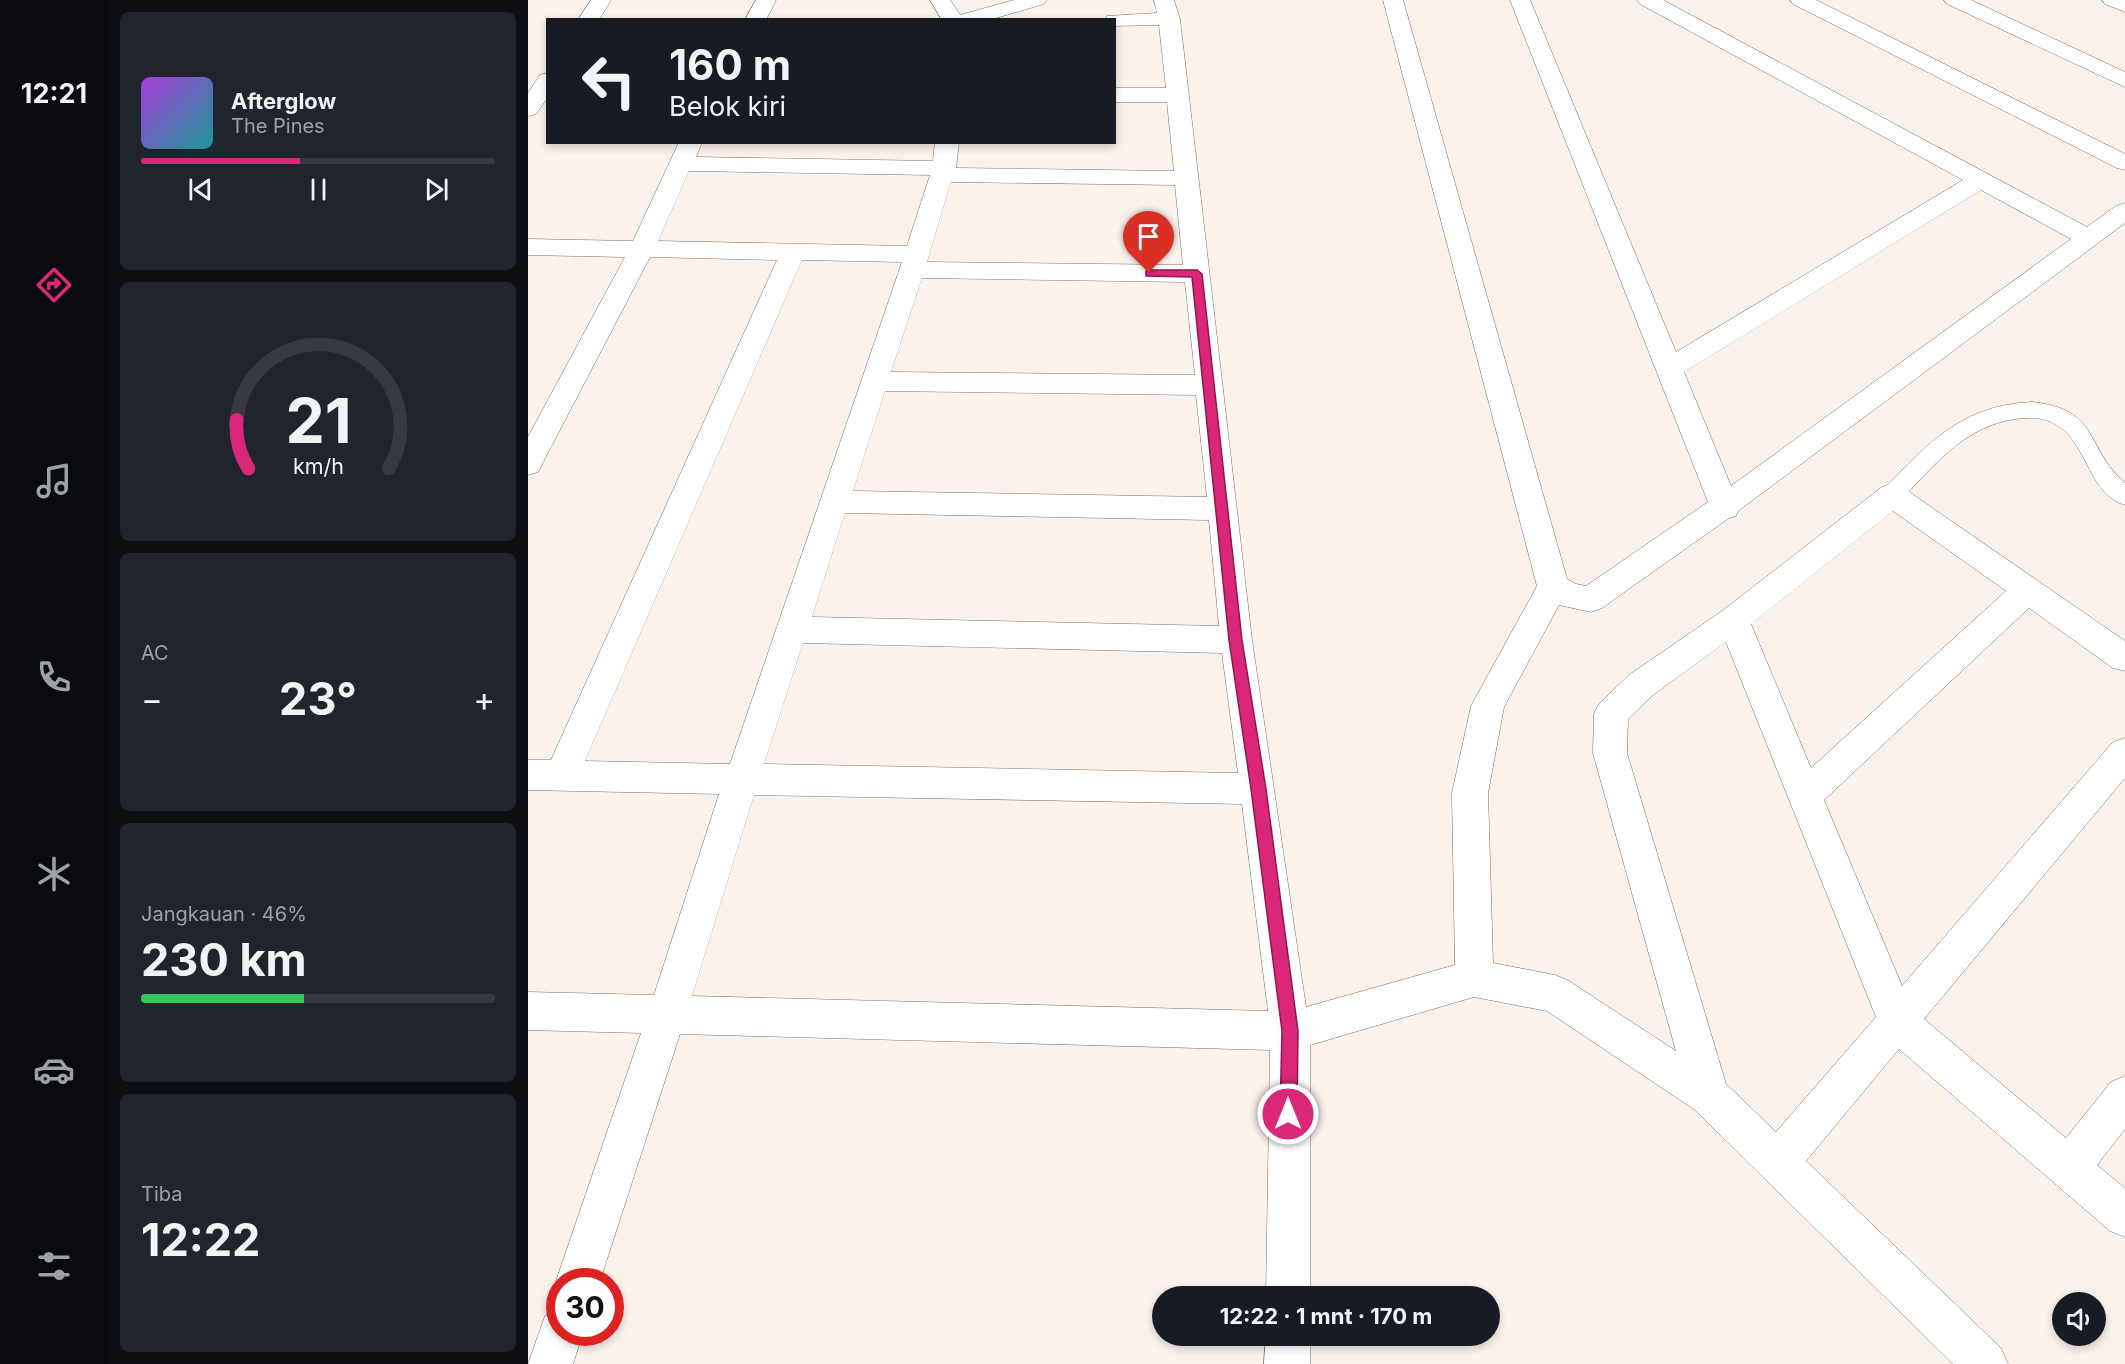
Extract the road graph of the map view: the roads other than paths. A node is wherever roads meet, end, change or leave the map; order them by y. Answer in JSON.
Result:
{"nodes":[{"id":1,"x":601,"y":0,"type":"edge"},
{"id":2,"x":766,"y":0,"type":"edge"},
{"id":3,"x":940,"y":0,"type":"edge"},
{"id":4,"x":1036,"y":0,"type":"edge"},
{"id":5,"x":1393,"y":0,"type":"edge"},
{"id":6,"x":1520,"y":0,"type":"edge"},
{"id":7,"x":1647,"y":0,"type":"edge"},
{"id":8,"x":1800,"y":0,"type":"edge"},
{"id":9,"x":1954,"y":0,"type":"edge"},
{"id":10,"x":2112,"y":0,"type":"edge"},
{"id":11,"x":2125,"y":6,"type":"edge"},
{"id":12,"x":1166,"y":9,"type":"edge"},
{"id":13,"x":589,"y":18,"type":"edge"},
{"id":14,"x":757,"y":18,"type":"edge"},
{"id":15,"x":952,"y":18,"type":"edge"},
{"id":16,"x":971,"y":18,"type":"edge"},
{"id":17,"x":1116,"y":20,"type":"edge"},
{"id":18,"x":2125,"y":80,"type":"edge"},
{"id":19,"x":546,"y":83,"type":"edge"},
{"id":20,"x":1116,"y":95,"type":"edge"},
{"id":21,"x":1178,"y":95,"type":"junction"},
{"id":22,"x":528,"y":109,"type":"edge"},
{"id":23,"x":685,"y":153,"type":"edge"},
{"id":24,"x":944,"y":162,"type":"edge"},
{"id":25,"x":2125,"y":163,"type":"edge"},
{"id":26,"x":1186,"y":178,"type":"junction"},
{"id":27,"x":1980,"y":180,"type":"junction"},
{"id":28,"x":2125,"y":211,"type":"edge"},
{"id":29,"x":2088,"y":238,"type":"junction"},
{"id":30,"x":528,"y":247,"type":"edge"},
{"id":31,"x":642,"y":249,"type":"junction"},
{"id":32,"x":793,"y":252,"type":"junction"},
{"id":33,"x":914,"y":262,"type":"junction"},
{"id":34,"x":1197,"y":274,"type":"junction"},
{"id":35,"x":1669,"y":369,"type":"junction"},
{"id":36,"x":876,"y":381,"type":"junction"},
{"id":37,"x":1209,"y":386,"type":"junction"},
{"id":38,"x":528,"y":465,"type":"edge"},
{"id":39,"x":1892,"y":495,"type":"junction"},
{"id":40,"x":2125,"y":496,"type":"edge"},
{"id":41,"x":836,"y":502,"type":"junction"},
{"id":42,"x":1725,"y":508,"type":"junction"},
{"id":43,"x":1223,"y":509,"type":"junction"},
{"id":44,"x":1554,"y":586,"type":"junction"},
{"id":45,"x":2028,"y":590,"type":"junction"},
{"id":46,"x":1733,"y":620,"type":"junction"},
{"id":47,"x":793,"y":630,"type":"junction"},
{"id":48,"x":1236,"y":640,"type":"junction"},
{"id":49,"x":2125,"y":658,"type":"edge"},
{"id":50,"x":2125,"y":753,"type":"edge"},
{"id":51,"x":528,"y":775,"type":"edge"},
{"id":52,"x":562,"y":776,"type":"junction"},
{"id":53,"x":742,"y":778,"type":"junction"},
{"id":54,"x":1258,"y":789,"type":"junction"},
{"id":55,"x":1805,"y":795,"type":"junction"},
{"id":56,"x":1474,"y":978,"type":"junction"},
{"id":57,"x":528,"y":1011,"type":"edge"},
{"id":58,"x":667,"y":1014,"type":"junction"},
{"id":59,"x":1897,"y":1020,"type":"junction"},
{"id":60,"x":1290,"y":1031,"type":"junction"},
{"id":61,"x":1709,"y":1096,"type":"junction"},
{"id":62,"x":2125,"y":1096,"type":"edge"},
{"id":63,"x":1777,"y":1163,"type":"junction"},
{"id":64,"x":2069,"y":1168,"type":"junction"},
{"id":65,"x":2125,"y":1216,"type":"edge"},
{"id":66,"x":582,"y":1268,"type":"edge"},
{"id":67,"x":1288,"y":1286,"type":"edge"},
{"id":68,"x":556,"y":1346,"type":"edge"},
{"id":69,"x":550,"y":1364,"type":"edge"},
{"id":70,"x":1985,"y":1364,"type":"edge"}],
"edges":[{"from":1,"to":13,"type":"street"},
{"from":2,"to":14,"type":"street"},
{"from":3,"to":15,"type":"street"},
{"from":4,"to":16,"type":"street"},
{"from":5,"to":44,"type":"street"},
{"from":6,"to":35,"type":"street"},
{"from":7,"to":27,"type":"street"},
{"from":8,"to":25,"type":"street"},
{"from":9,"to":18,"type":"street"},
{"from":10,"to":11,"type":"street"},
{"from":12,"to":17,"type":"street"},
{"from":12,"to":21,"type":"street"},
{"from":19,"to":22,"type":"street"},
{"from":20,"to":21,"type":"street"},
{"from":21,"to":26,"type":"street"},
{"from":23,"to":24,"type":"street"},
{"from":23,"to":31,"type":"street"},
{"from":24,"to":26,"type":"street"},
{"from":24,"to":33,"type":"street"},
{"from":26,"to":34,"type":"street"},
{"from":27,"to":29,"type":"street"},
{"from":27,"to":35,"type":"street"},
{"from":28,"to":29,"type":"street"},
{"from":29,"to":42,"type":"street"},
{"from":30,"to":31,"type":"street"},
{"from":31,"to":32,"type":"street"},
{"from":31,"to":38,"type":"street"},
{"from":32,"to":33,"type":"street"},
{"from":32,"to":52,"type":"street"},
{"from":33,"to":34,"type":"street"},
{"from":33,"to":36,"type":"street"},
{"from":34,"to":37,"type":"street"},
{"from":35,"to":42,"type":"street"},
{"from":36,"to":37,"type":"street"},
{"from":36,"to":41,"type":"street"},
{"from":37,"to":43,"type":"street"},
{"from":39,"to":40,"type":"lane"},
{"from":39,"to":45,"type":"street"},
{"from":39,"to":46,"type":"street"},
{"from":41,"to":43,"type":"street"},
{"from":41,"to":47,"type":"street"},
{"from":42,"to":44,"type":"street"},
{"from":43,"to":48,"type":"street"},
{"from":44,"to":56,"type":"street"},
{"from":45,"to":49,"type":"street"},
{"from":45,"to":55,"type":"street"},
{"from":46,"to":55,"type":"street"},
{"from":46,"to":61,"type":"street"},
{"from":47,"to":48,"type":"street"},
{"from":47,"to":53,"type":"street"},
{"from":48,"to":54,"type":"street"},
{"from":50,"to":59,"type":"street"},
{"from":51,"to":52,"type":"street"},
{"from":52,"to":53,"type":"street"},
{"from":53,"to":54,"type":"street"},
{"from":53,"to":58,"type":"street"},
{"from":54,"to":60,"type":"street"},
{"from":55,"to":59,"type":"street"},
{"from":56,"to":60,"type":"street"},
{"from":56,"to":61,"type":"street"},
{"from":57,"to":58,"type":"street"},
{"from":58,"to":60,"type":"street"},
{"from":58,"to":66,"type":"street"},
{"from":59,"to":63,"type":"street"},
{"from":59,"to":64,"type":"street"},
{"from":60,"to":67,"type":"street"},
{"from":61,"to":63,"type":"street"},
{"from":62,"to":64,"type":"street"},
{"from":63,"to":70,"type":"street"},
{"from":64,"to":65,"type":"street"},
{"from":68,"to":69,"type":"street"}]}
